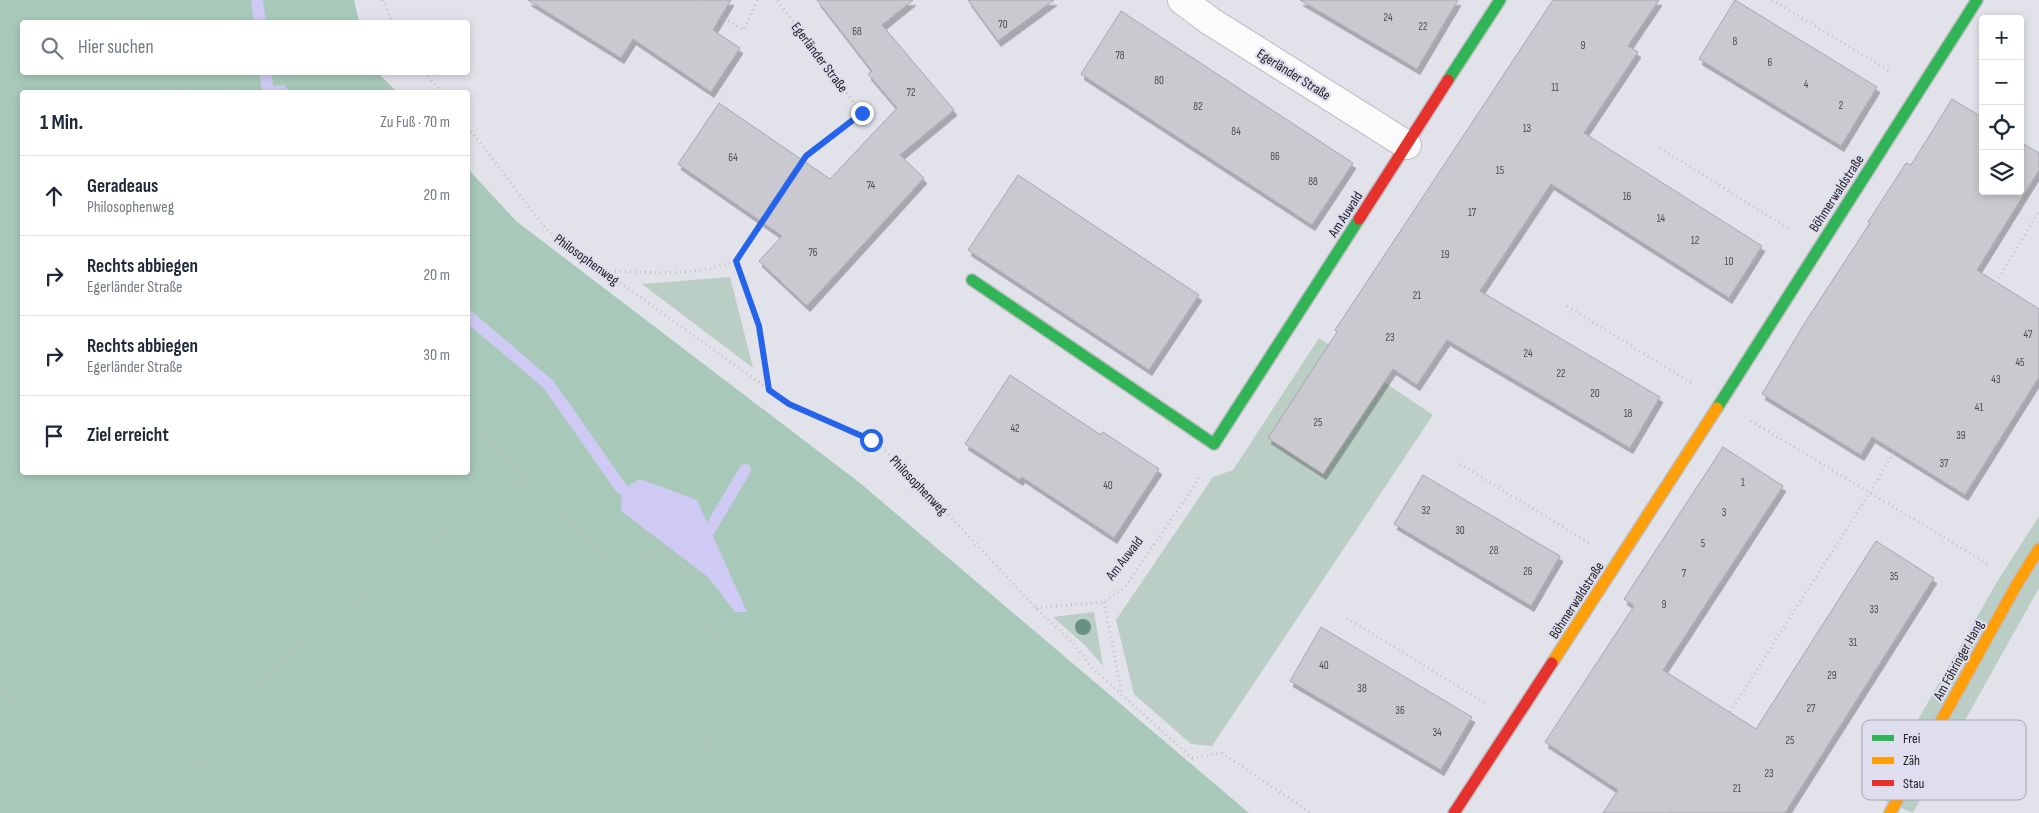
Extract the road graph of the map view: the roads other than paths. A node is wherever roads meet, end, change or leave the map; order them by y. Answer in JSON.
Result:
{"nodes":[{"id":1,"x":1182,"y":0,"type":"edge"},
{"id":2,"x":1500,"y":0,"type":"edge"},
{"id":3,"x":1977,"y":0,"type":"edge"},
{"id":4,"x":1407,"y":145,"type":"junction"},
{"id":5,"x":972,"y":280,"type":"dead end"},
{"id":6,"x":2039,"y":549,"type":"edge"},
{"id":7,"x":1942,"y":720,"type":"edge"},
{"id":8,"x":1897,"y":800,"type":"edge"},
{"id":9,"x":1454,"y":813,"type":"edge"},
{"id":10,"x":1890,"y":813,"type":"edge"}],
"edges":[{"from":1,"to":4,"type":"street","name":"Egerländer Straße"},
{"from":2,"to":4,"type":"street","name":"Am Auwald"},
{"from":3,"to":9,"type":"street","name":"Böhmerwaldstraße"},
{"from":4,"to":5,"type":"street","name":"Am Auwald"},
{"from":6,"to":7,"type":"street","name":"Am Föhringer Hang"},
{"from":8,"to":10,"type":"street","name":"Am Föhringer Hang"}]}
